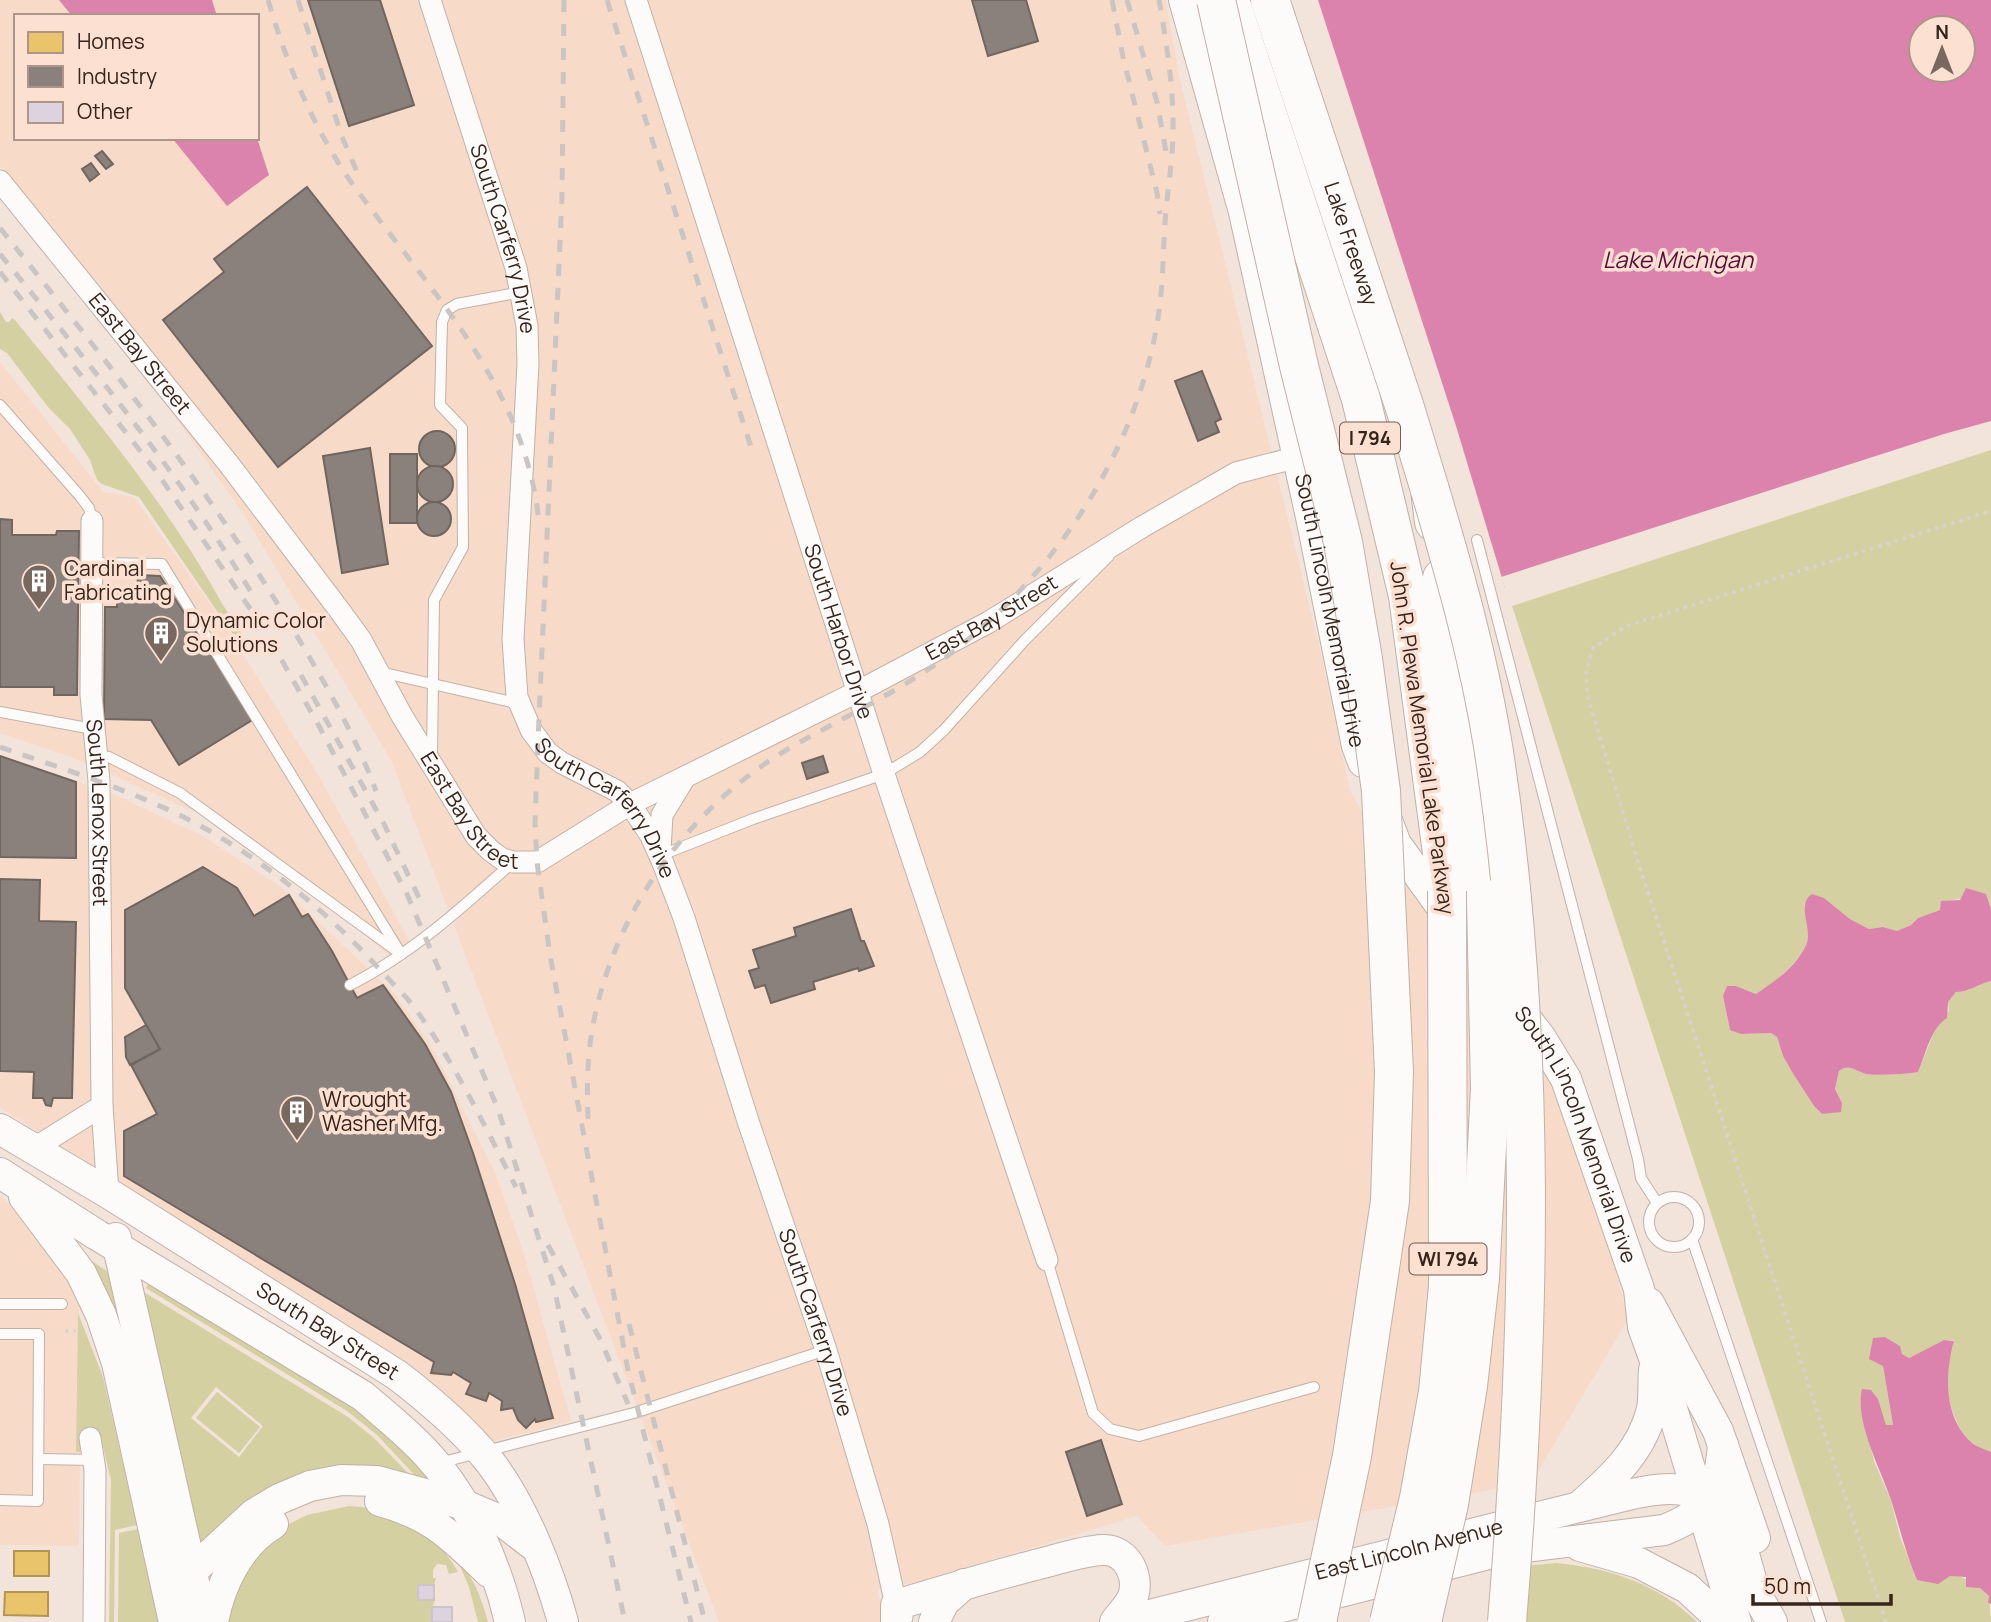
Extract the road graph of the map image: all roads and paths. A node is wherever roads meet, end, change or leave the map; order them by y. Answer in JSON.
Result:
{"nodes":[{"id":1,"x":430,"y":0,"type":"edge"},
{"id":2,"x":636,"y":0,"type":"edge"},
{"id":3,"x":1184,"y":0,"type":"edge"},
{"id":4,"x":1216,"y":0,"type":"edge"},
{"id":5,"x":1230,"y":0,"type":"edge"},
{"id":6,"x":1270,"y":0,"type":"edge"},
{"id":7,"x":0,"y":181,"type":"edge"},
{"id":8,"x":521,"y":292,"type":"junction"},
{"id":9,"x":0,"y":405,"type":"edge"},
{"id":10,"x":1298,"y":457,"type":"junction"},
{"id":11,"x":1430,"y":490,"type":"junction"},
{"id":12,"x":1991,"y":511,"type":"edge"},
{"id":13,"x":92,"y":521,"type":"joint"},
{"id":14,"x":1132,"y":533,"type":"junction"},
{"id":15,"x":1477,"y":540,"type":"dead end"},
{"id":16,"x":92,"y":563,"type":"junction"},
{"id":17,"x":378,"y":671,"type":"junction"},
{"id":18,"x":433,"y":686,"type":"junction"},
{"id":19,"x":859,"y":691,"type":"junction"},
{"id":20,"x":520,"y":704,"type":"junction"},
{"id":21,"x":0,"y":712,"type":"edge"},
{"id":22,"x":93,"y":729,"type":"junction"},
{"id":23,"x":96,"y":755,"type":"junction"},
{"id":24,"x":432,"y":764,"type":"junction"},
{"id":25,"x":884,"y":774,"type":"junction"},
{"id":26,"x":686,"y":776,"type":"junction"},
{"id":27,"x":630,"y":804,"type":"junction"},
{"id":28,"x":659,"y":856,"type":"junction"},
{"id":29,"x":513,"y":862,"type":"junction"},
{"id":30,"x":1447,"y":891,"type":"joint"},
{"id":31,"x":1486,"y":899,"type":"joint"},
{"id":32,"x":401,"y":954,"type":"junction"},
{"id":33,"x":350,"y":985,"type":"dead end"},
{"id":34,"x":102,"y":1106,"type":"junction"},
{"id":35,"x":0,"y":1129,"type":"edge"},
{"id":36,"x":19,"y":1167,"type":"edge"},
{"id":37,"x":108,"y":1193,"type":"junction"},
{"id":38,"x":1657,"y":1203,"type":"junction"},
{"id":39,"x":1635,"y":1230,"type":"junction"},
{"id":40,"x":1692,"y":1239,"type":"junction"},
{"id":41,"x":118,"y":1247,"type":"junction"},
{"id":42,"x":1047,"y":1260,"type":"joint"},
{"id":43,"x":1639,"y":1289,"type":"junction"},
{"id":44,"x":0,"y":1304,"type":"edge"},
{"id":45,"x":62,"y":1304,"type":"dead end"},
{"id":46,"x":65,"y":1331,"type":"dead end"},
{"id":47,"x":76,"y":1331,"type":"dead end"},
{"id":48,"x":0,"y":1334,"type":"edge"},
{"id":49,"x":826,"y":1350,"type":"junction"},
{"id":50,"x":1654,"y":1360,"type":"junction"},
{"id":51,"x":1314,"y":1387,"type":"dead end"},
{"id":52,"x":90,"y":1438,"type":"dead end"},
{"id":53,"x":1723,"y":1445,"type":"junction"},
{"id":54,"x":482,"y":1453,"type":"junction"},
{"id":55,"x":39,"y":1459,"type":"junction"},
{"id":56,"x":94,"y":1460,"type":"junction"},
{"id":57,"x":435,"y":1464,"type":"junction"},
{"id":58,"x":1704,"y":1499,"type":"junction"},
{"id":59,"x":0,"y":1500,"type":"edge"},
{"id":60,"x":462,"y":1504,"type":"junction"},
{"id":61,"x":1579,"y":1507,"type":"junction"},
{"id":62,"x":1562,"y":1542,"type":"junction"},
{"id":63,"x":538,"y":1549,"type":"junction"},
{"id":64,"x":191,"y":1572,"type":"junction"},
{"id":65,"x":501,"y":1583,"type":"junction"},
{"id":66,"x":964,"y":1584,"type":"junction"},
{"id":67,"x":899,"y":1616,"type":"edge"},
{"id":68,"x":174,"y":1619,"type":"edge"},
{"id":69,"x":94,"y":1622,"type":"edge"},
{"id":70,"x":203,"y":1622,"type":"edge"},
{"id":71,"x":213,"y":1622,"type":"edge"},
{"id":72,"x":510,"y":1622,"type":"edge"},
{"id":73,"x":563,"y":1622,"type":"edge"},
{"id":74,"x":934,"y":1622,"type":"edge"},
{"id":75,"x":1115,"y":1622,"type":"edge"},
{"id":76,"x":1122,"y":1622,"type":"edge"},
{"id":77,"x":1223,"y":1622,"type":"edge"},
{"id":78,"x":1317,"y":1622,"type":"edge"},
{"id":79,"x":1389,"y":1622,"type":"edge"},
{"id":80,"x":1422,"y":1622,"type":"edge"},
{"id":81,"x":1507,"y":1622,"type":"edge"},
{"id":82,"x":1724,"y":1622,"type":"edge"},
{"id":83,"x":1737,"y":1622,"type":"edge"},
{"id":84,"x":1772,"y":1622,"type":"edge"},
{"id":85,"x":1779,"y":1622,"type":"edge"},
{"id":86,"x":1821,"y":1622,"type":"edge"},
{"id":87,"x":1886,"y":1622,"type":"edge"}],
"edges":[{"from":1,"to":8,"type":"street","name":"South Carferry Drive"},
{"from":2,"to":19,"type":"street","name":"South Harbor Drive"},
{"from":3,"to":10,"type":"main road","name":"South Lincoln Memorial Drive"},
{"from":4,"to":78,"type":"highway","bridge":true},
{"from":5,"to":30,"type":"highway","name":"John R. Plewa Memorial Lake Parkway","number":"I 794"},
{"from":6,"to":11,"type":"highway","name":"Lake Freeway","number":"I 794"},
{"from":7,"to":17,"type":"street","name":"East Bay Street"},
{"from":8,"to":18,"type":"lane"},
{"from":8,"to":20,"type":"street","name":"South Carferry Drive"},
{"from":9,"to":13,"type":"lane"},
{"from":10,"to":14,"type":"street","name":"East Bay Street"},
{"from":10,"to":39,"type":"main road","name":"South Lincoln Memorial Drive"},
{"from":11,"to":31,"type":"highway","name":"John R. Plewa Memorial Lake Parkway","number":"I 794","bridge":true},
{"from":11,"to":81,"type":"highway","bridge":true},
{"from":12,"to":87,"type":"path"},
{"from":13,"to":16,"type":"street","name":"South Lenox Street"},
{"from":14,"to":19,"type":"street","name":"East Bay Street"},
{"from":14,"to":25,"type":"lane"},
{"from":15,"to":38,"type":"lane"},
{"from":16,"to":22,"type":"street","name":"South Lenox Street"},
{"from":16,"to":32,"type":"lane"},
{"from":17,"to":18,"type":"lane"},
{"from":17,"to":24,"type":"street","name":"East Bay Street"},
{"from":18,"to":20,"type":"lane"},
{"from":18,"to":24,"type":"lane"},
{"from":19,"to":25,"type":"street","name":"South Harbor Drive"},
{"from":19,"to":26,"type":"street","name":"East Bay Street"},
{"from":20,"to":27,"type":"street","name":"South Carferry Drive"},
{"from":21,"to":22,"type":"lane"},
{"from":22,"to":23,"type":"street","name":"South Lenox Street"},
{"from":23,"to":32,"type":"lane"},
{"from":23,"to":34,"type":"street","name":"South Lenox Street"},
{"from":24,"to":29,"type":"street","name":"East Bay Street"},
{"from":25,"to":28,"type":"lane"},
{"from":25,"to":42,"type":"street","name":"South Harbor Drive"},
{"from":26,"to":27,"type":"street","name":"East Bay Street"},
{"from":26,"to":28,"type":"street"},
{"from":27,"to":28,"type":"street","name":"South Carferry Drive"},
{"from":27,"to":29,"type":"street","name":"East Bay Street"},
{"from":28,"to":49,"type":"street","name":"South Carferry Drive"},
{"from":29,"to":32,"type":"lane"},
{"from":30,"to":79,"type":"highway","name":"John R. Plewa Memorial Lake Parkway","number":"WI 794","bridge":true},
{"from":31,"to":80,"type":"highway","name":"John R. Plewa Memorial Lake Parkway","number":"WI 794","bridge":true},
{"from":32,"to":33,"type":"lane"},
{"from":34,"to":36,"type":"street"},
{"from":34,"to":37,"type":"street","name":"South Lenox Street"},
{"from":35,"to":36,"type":"main road","name":"South Bay Street"},
{"from":36,"to":37,"type":"main road","name":"South Bay Street"},
{"from":36,"to":41,"type":"main road","name":"South Bay Street"},
{"from":36,"to":68,"type":"main road"},
{"from":37,"to":41,"type":"main road"},
{"from":37,"to":54,"type":"main road","name":"South Bay Street"},
{"from":38,"to":39,"type":"lane"},
{"from":38,"to":40,"type":"lane"},
{"from":39,"to":40,"type":"lane"},
{"from":39,"to":43,"type":"main road","name":"South Lincoln Memorial Drive"},
{"from":40,"to":86,"type":"lane"},
{"from":41,"to":57,"type":"main road","name":"South Bay Street"},
{"from":41,"to":64,"type":"main road"},
{"from":42,"to":51,"type":"lane"},
{"from":43,"to":50,"type":"main road","name":"South Lincoln Memorial Drive"},
{"from":43,"to":53,"type":"main road","name":"South Lincoln Memorial Drive"},
{"from":44,"to":45,"type":"lane"},
{"from":46,"to":47,"type":"path"},
{"from":48,"to":55,"type":"lane"},
{"from":49,"to":54,"type":"lane"},
{"from":49,"to":67,"type":"street","name":"South Carferry Drive"},
{"from":50,"to":58,"type":"main road","name":"South Lincoln Memorial Drive"},
{"from":50,"to":61,"type":"main road"},
{"from":52,"to":56,"type":"street"},
{"from":53,"to":58,"type":"main road"},
{"from":53,"to":85,"type":"main road","name":"South Lincoln Memorial Drive"},
{"from":54,"to":57,"type":"lane"},
{"from":54,"to":63,"type":"main road","name":"South Bay Street"},
{"from":55,"to":56,"type":"lane"},
{"from":55,"to":59,"type":"lane"},
{"from":56,"to":69,"type":"street"},
{"from":57,"to":60,"type":"main road","name":"South Bay Street"},
{"from":58,"to":61,"type":"main road","name":"East Lincoln Avenue"},
{"from":58,"to":62,"type":"main road","name":"East Lincoln Avenue"},
{"from":58,"to":83,"type":"main road","name":"South Lincoln Memorial Drive"},
{"from":58,"to":84,"type":"main road"},
{"from":60,"to":63,"type":"main road"},
{"from":60,"to":64,"type":"main road"},
{"from":60,"to":65,"type":"main road","name":"South Bay Street"},
{"from":61,"to":76,"type":"main road","name":"East Lincoln Avenue"},
{"from":62,"to":77,"type":"main road","name":"East Lincoln Avenue"},
{"from":62,"to":82,"type":"main road"},
{"from":63,"to":73,"type":"main road","name":"South Bay Street"},
{"from":64,"to":68,"type":"main road"},
{"from":64,"to":70,"type":"main road"},
{"from":65,"to":71,"type":"main road"},
{"from":65,"to":72,"type":"main road","name":"South Bay Street"},
{"from":66,"to":67,"type":"main road"},
{"from":66,"to":74,"type":"main road"},
{"from":66,"to":75,"type":"main road"}]}
